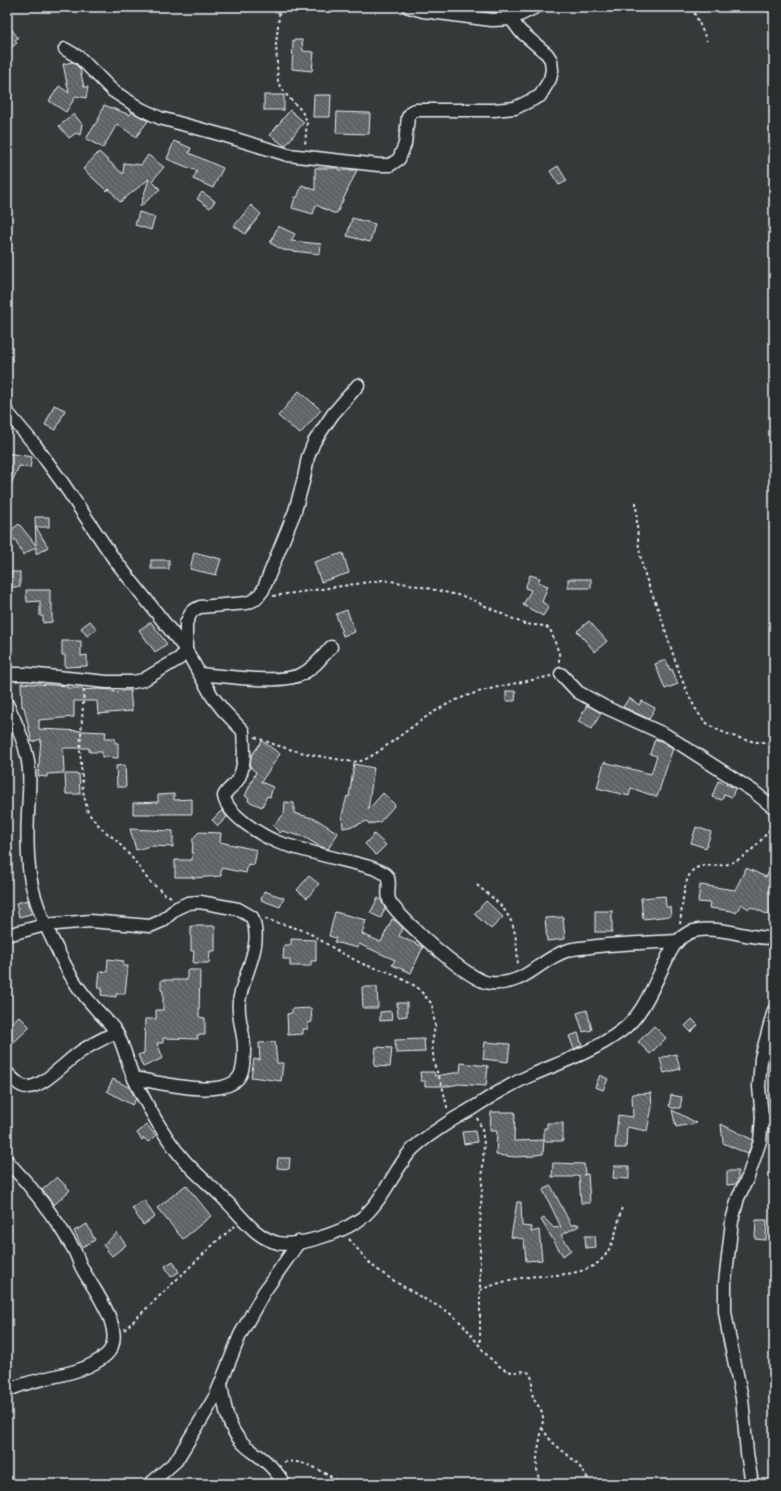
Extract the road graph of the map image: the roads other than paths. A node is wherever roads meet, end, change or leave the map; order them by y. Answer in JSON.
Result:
{"nodes":[{"id":1,"x":408,"y":7,"type":"edge"},
{"id":2,"x":506,"y":7,"type":"edge"},
{"id":3,"x":536,"y":7,"type":"edge"},
{"id":4,"x":511,"y":19,"type":"junction"},
{"id":5,"x":65,"y":49,"type":"dead end"},
{"id":6,"x":358,"y":385,"type":"dead end"},
{"id":7,"x":7,"y":412,"type":"edge"},
{"id":8,"x":331,"y":647,"type":"dead end"},
{"id":9,"x":186,"y":650,"type":"junction"},
{"id":10,"x":7,"y":674,"type":"edge"},
{"id":11,"x":200,"y":674,"type":"junction"},
{"id":12,"x":561,"y":674,"type":"road end"},
{"id":13,"x":7,"y":704,"type":"edge"},
{"id":14,"x":774,"y":808,"type":"edge"},
{"id":15,"x":44,"y":925,"type":"junction"},
{"id":16,"x":7,"y":935,"type":"edge"},
{"id":17,"x":774,"y":938,"type":"edge"},
{"id":18,"x":678,"y":941,"type":"junction"},
{"id":19,"x":774,"y":1010,"type":"edge"},
{"id":20,"x":116,"y":1032,"type":"junction"},
{"id":21,"x":7,"y":1073,"type":"edge"},
{"id":22,"x":134,"y":1078,"type":"junction"},
{"id":23,"x":762,"y":1117,"type":"junction"},
{"id":24,"x":774,"y":1125,"type":"edge"},
{"id":25,"x":7,"y":1161,"type":"edge"},
{"id":26,"x":299,"y":1242,"type":"junction"},
{"id":27,"x":221,"y":1382,"type":"junction"},
{"id":28,"x":7,"y":1391,"type":"edge"},
{"id":29,"x":150,"y":1484,"type":"edge"},
{"id":30,"x":284,"y":1484,"type":"edge"},
{"id":31,"x":752,"y":1484,"type":"edge"}],
"edges":[{"from":1,"to":4,"type":"street"},
{"from":2,"to":4,"type":"street"},
{"from":3,"to":4,"type":"street"},
{"from":4,"to":5,"type":"street"},
{"from":6,"to":9,"type":"street"},
{"from":7,"to":9,"type":"street"},
{"from":8,"to":11,"type":"street"},
{"from":9,"to":10,"type":"street"},
{"from":9,"to":11,"type":"street"},
{"from":11,"to":18,"type":"street"},
{"from":12,"to":14,"type":"street"},
{"from":13,"to":15,"type":"street"},
{"from":15,"to":16,"type":"street"},
{"from":15,"to":20,"type":"street"},
{"from":15,"to":22,"type":"street"},
{"from":17,"to":18,"type":"street"},
{"from":18,"to":26,"type":"street"},
{"from":19,"to":23,"type":"street"},
{"from":20,"to":21,"type":"street"},
{"from":20,"to":22,"type":"street"},
{"from":22,"to":26,"type":"street"},
{"from":23,"to":24,"type":"street"},
{"from":23,"to":31,"type":"street"},
{"from":25,"to":28,"type":"street"},
{"from":26,"to":27,"type":"street"},
{"from":27,"to":29,"type":"street"},
{"from":27,"to":30,"type":"street"}]}
